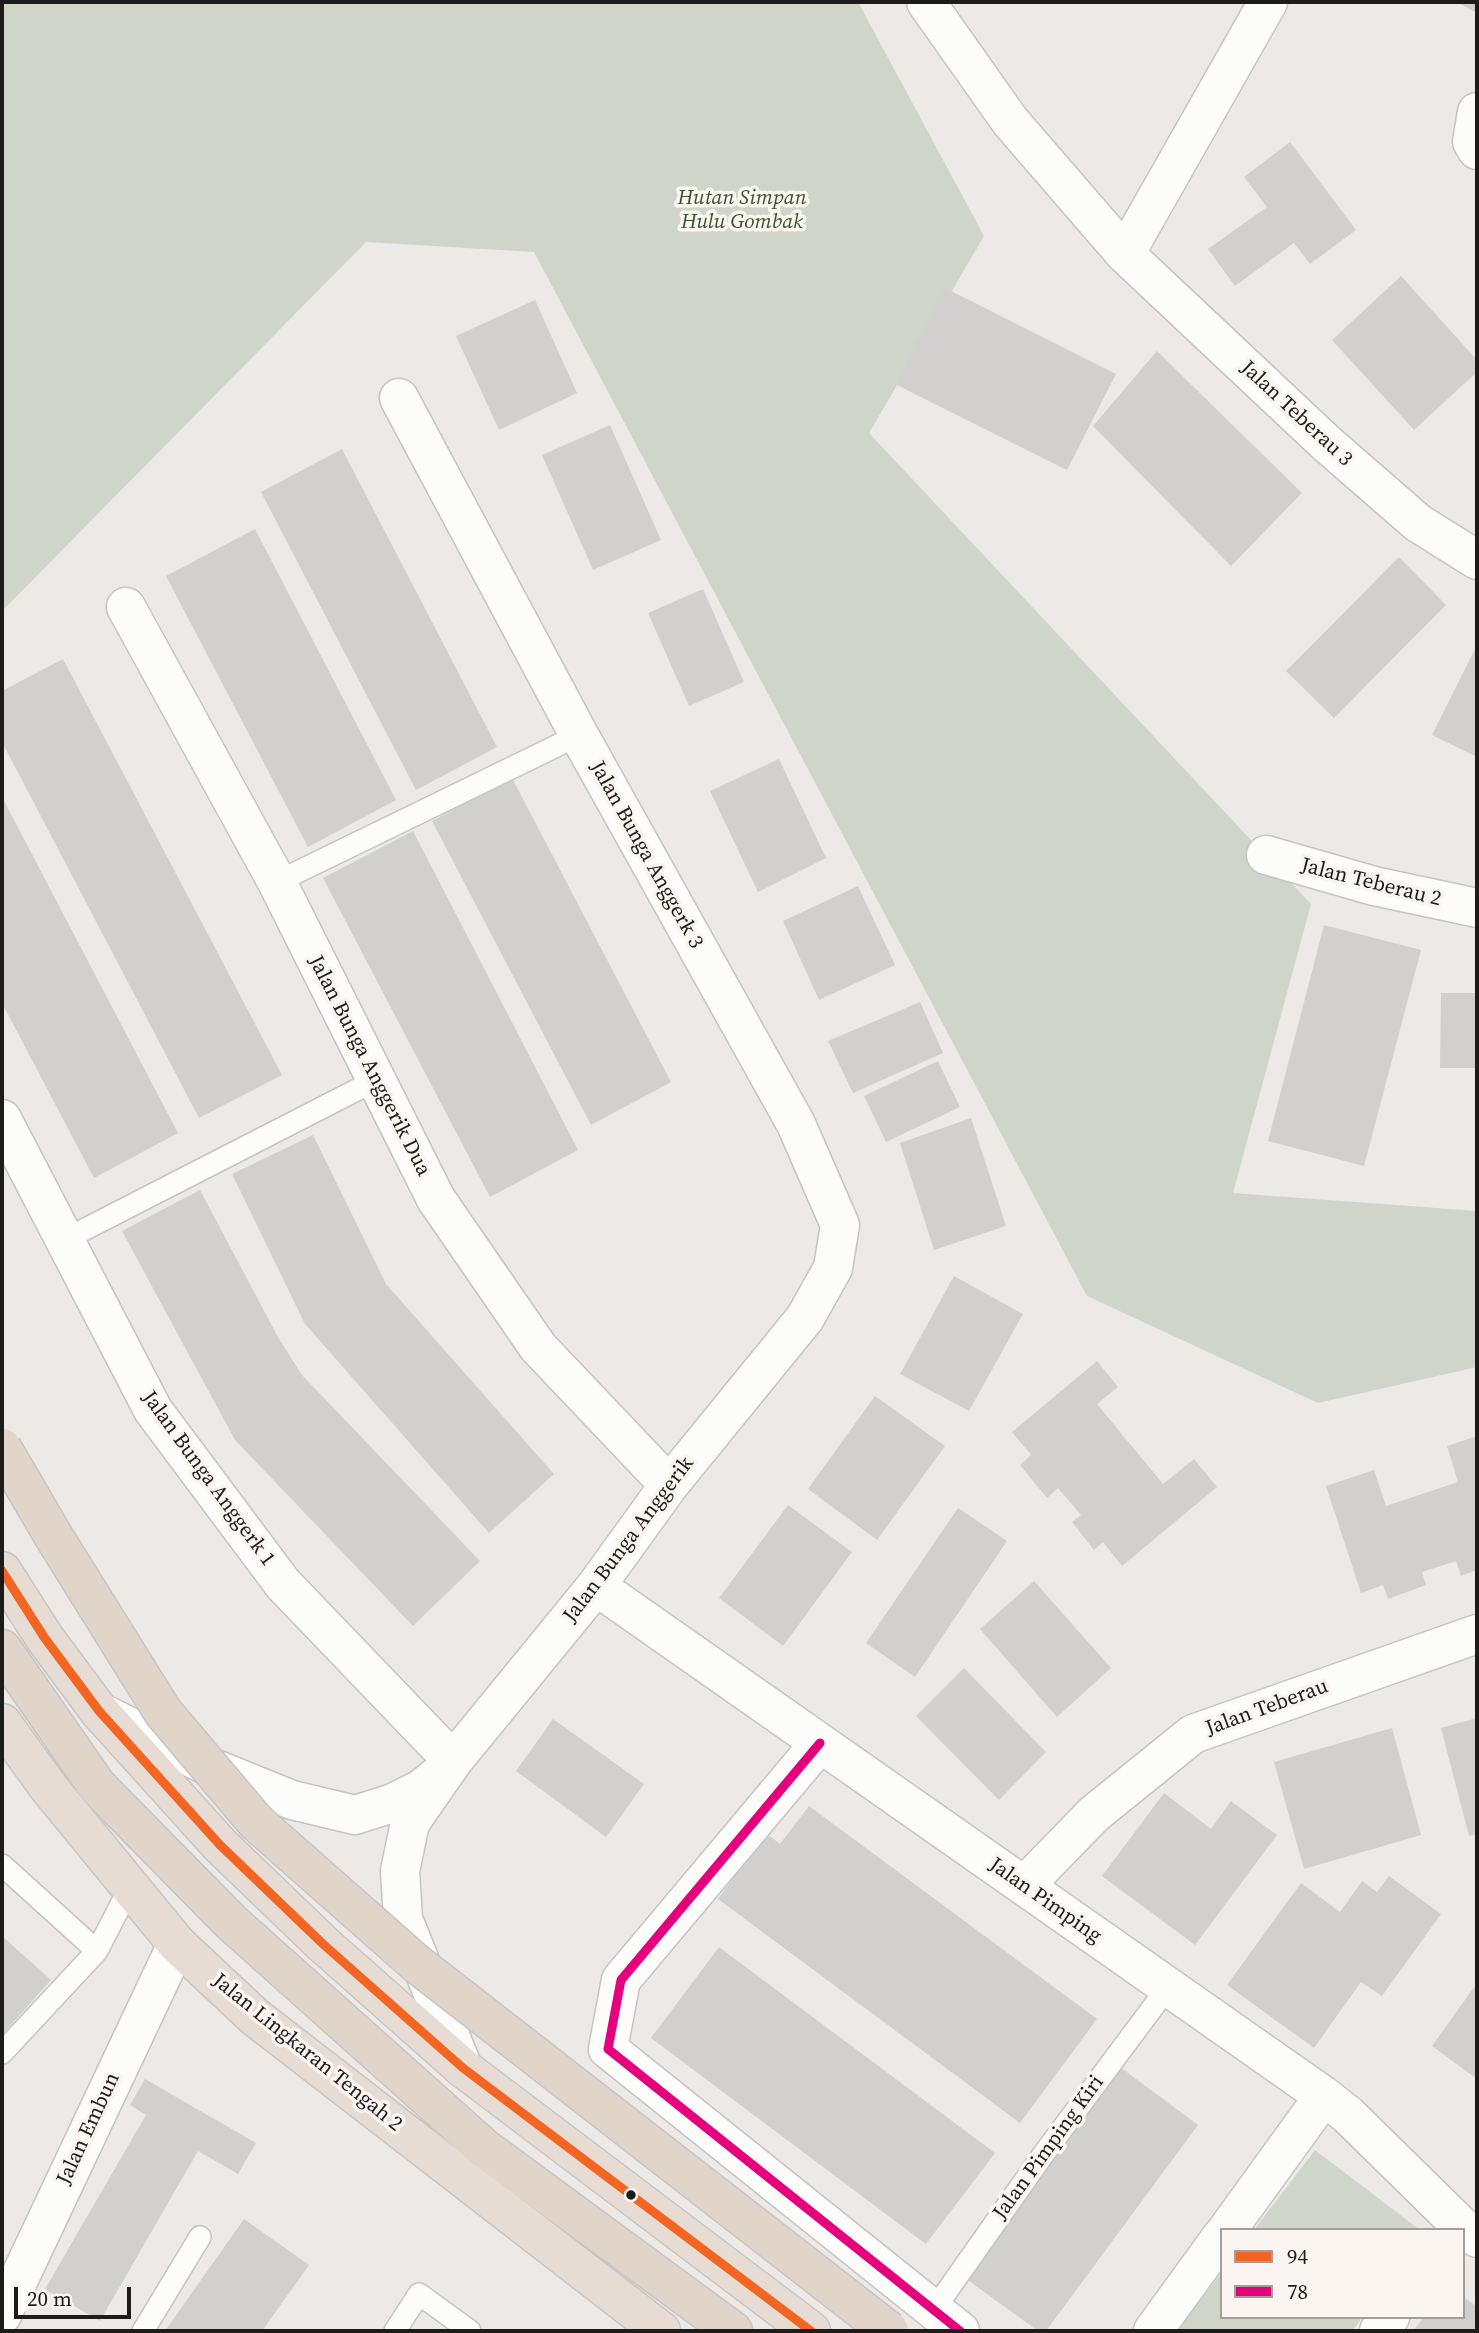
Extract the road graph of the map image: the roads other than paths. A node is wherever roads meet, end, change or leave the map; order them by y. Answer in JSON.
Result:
{"nodes":[{"id":1,"x":926,"y":2,"type":"edge"},
{"id":2,"x":1268,"y":2,"type":"edge"},
{"id":3,"x":1477,"y":112,"type":"edge"},
{"id":4,"x":1477,"y":150,"type":"edge"},
{"id":5,"x":1125,"y":254,"type":"junction"},
{"id":6,"x":399,"y":398,"type":"dead end"},
{"id":7,"x":1477,"y":561,"type":"edge"},
{"id":8,"x":126,"y":607,"type":"dead end"},
{"id":9,"x":579,"y":735,"type":"junction"},
{"id":10,"x":1266,"y":855,"type":"dead end"},
{"id":11,"x":277,"y":883,"type":"junction"},
{"id":12,"x":1477,"y":908,"type":"edge"},
{"id":13,"x":376,"y":1080,"type":"junction"},
{"id":14,"x":2,"y":1119,"type":"edge"},
{"id":15,"x":66,"y":1239,"type":"junction"},
{"id":16,"x":805,"y":1318,"type":"joint"},
{"id":17,"x":2,"y":1448,"type":"edge"},
{"id":18,"x":669,"y":1485,"type":"junction"},
{"id":19,"x":2,"y":1571,"type":"edge"},
{"id":20,"x":596,"y":1586,"type":"junction"},
{"id":21,"x":1477,"y":1634,"type":"edge"},
{"id":22,"x":2,"y":1649,"type":"edge"},
{"id":23,"x":99,"y":1711,"type":"junction"},
{"id":24,"x":2,"y":1723,"type":"edge"},
{"id":25,"x":820,"y":1743,"type":"junction"},
{"id":26,"x":453,"y":1761,"type":"junction"},
{"id":27,"x":2,"y":1865,"type":"edge"},
{"id":28,"x":1024,"y":1886,"type":"junction"},
{"id":29,"x":130,"y":1887,"type":"junction"},
{"id":30,"x":177,"y":1944,"type":"junction"},
{"id":31,"x":97,"y":1951,"type":"junction"},
{"id":32,"x":1168,"y":1987,"type":"junction"},
{"id":33,"x":2,"y":2053,"type":"edge"},
{"id":34,"x":463,"y":2068,"type":"junction"},
{"id":35,"x":1324,"y":2096,"type":"junction"},
{"id":36,"x":1228,"y":2228,"type":"edge"},
{"id":37,"x":1461,"y":2228,"type":"edge"},
{"id":38,"x":200,"y":2237,"type":"dead end"},
{"id":39,"x":1220,"y":2239,"type":"edge"},
{"id":40,"x":3,"y":2309,"type":"edge"},
{"id":41,"x":946,"y":2321,"type":"edge"},
{"id":42,"x":143,"y":2331,"type":"edge"},
{"id":43,"x":395,"y":2331,"type":"edge"},
{"id":44,"x":470,"y":2331,"type":"edge"},
{"id":45,"x":661,"y":2331,"type":"edge"},
{"id":46,"x":733,"y":2331,"type":"edge"},
{"id":47,"x":811,"y":2331,"type":"edge"},
{"id":48,"x":889,"y":2331,"type":"edge"},
{"id":49,"x":1153,"y":2331,"type":"edge"}],
"edges":[{"from":1,"to":5,"type":"street","name":"Jalan Teberau 3"},
{"from":2,"to":5,"type":"street"},
{"from":3,"to":4,"type":"street"},
{"from":5,"to":7,"type":"street","name":"Jalan Teberau 3"},
{"from":6,"to":9,"type":"street","name":"Jalan Bunga Anggerk 3"},
{"from":8,"to":11,"type":"street","name":"Jalan Bunga Anggerik Dua"},
{"from":9,"to":11,"type":"lane"},
{"from":9,"to":16,"type":"street","name":"Jalan Bunga Anggerk 3"},
{"from":10,"to":12,"type":"street","name":"Jalan Teberau 2"},
{"from":11,"to":13,"type":"street","name":"Jalan Bunga Anggerik Dua"},
{"from":13,"to":15,"type":"lane"},
{"from":13,"to":18,"type":"street","name":"Jalan Bunga Anggerik Dua"},
{"from":14,"to":15,"type":"street","name":"Jalan Bunga Anggerk 1"},
{"from":15,"to":26,"type":"street","name":"Jalan Bunga Anggerk 1"},
{"from":16,"to":18,"type":"street","name":"Jalan Bunga Anggerik"},
{"from":17,"to":48,"type":"highway","bridge":true},
{"from":18,"to":20,"type":"street","name":"Jalan Bunga Anggerik"},
{"from":19,"to":23,"type":"highway"},
{"from":20,"to":25,"type":"street","name":"Jalan Pimping"},
{"from":20,"to":26,"type":"street","name":"Jalan Bunga Anggerik"},
{"from":21,"to":28,"type":"street","name":"Jalan Teberau"},
{"from":22,"to":46,"type":"highway"},
{"from":23,"to":26,"type":"street","name":"Jalan Bunga Anggerik"},
{"from":23,"to":34,"type":"highway"},
{"from":24,"to":29,"type":"highway","name":"Jalan Lingkaran Tengah 2"},
{"from":25,"to":28,"type":"street","name":"Jalan Pimping"},
{"from":25,"to":41,"type":"street"},
{"from":26,"to":34,"type":"street","name":"Jalan Bunga Anggerik"},
{"from":27,"to":31,"type":"lane"},
{"from":28,"to":32,"type":"street","name":"Jalan Pimping"},
{"from":29,"to":30,"type":"highway","name":"Jalan Lingkaran Tengah 2"},
{"from":29,"to":31,"type":"lane"},
{"from":30,"to":40,"type":"street","name":"Jalan Embun"},
{"from":30,"to":45,"type":"highway","name":"Jalan Lingkaran Tengah 2"},
{"from":31,"to":33,"type":"lane"},
{"from":32,"to":35,"type":"street","name":"Jalan Pimping"},
{"from":32,"to":41,"type":"lane","name":"Jalan Pimping Kiri"},
{"from":34,"to":47,"type":"highway"},
{"from":35,"to":36,"type":"street"},
{"from":35,"to":37,"type":"street","name":"Jalan Pimping"},
{"from":38,"to":42,"type":"lane"},
{"from":39,"to":49,"type":"street"},
{"from":43,"to":44,"type":"lane"}]}
